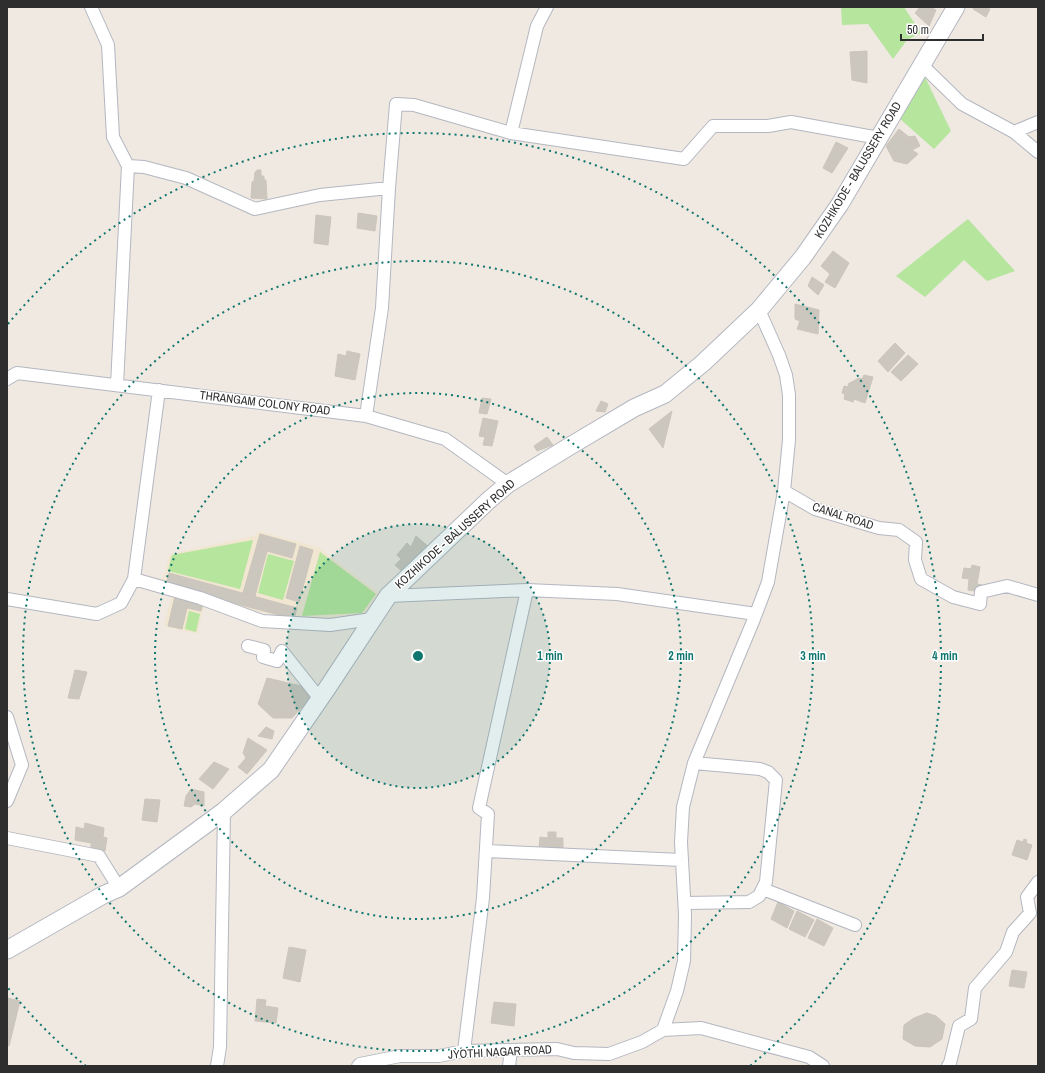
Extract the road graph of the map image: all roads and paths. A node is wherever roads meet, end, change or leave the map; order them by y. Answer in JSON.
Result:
{"nodes":[{"id":1,"x":91,"y":7,"type":"edge"},
{"id":2,"x":547,"y":7,"type":"edge"},
{"id":3,"x":956,"y":7,"type":"edge"},
{"id":4,"x":922,"y":65,"type":"junction"},
{"id":5,"x":1038,"y":122,"type":"edge"},
{"id":6,"x":1014,"y":132,"type":"junction"},
{"id":7,"x":511,"y":133,"type":"junction"},
{"id":8,"x":879,"y":138,"type":"junction"},
{"id":9,"x":1038,"y":152,"type":"edge"},
{"id":10,"x":128,"y":166,"type":"junction"},
{"id":11,"x":389,"y":188,"type":"junction"},
{"id":12,"x":759,"y":310,"type":"junction"},
{"id":13,"x":7,"y":379,"type":"edge"},
{"id":14,"x":118,"y":385,"type":"junction"},
{"id":15,"x":159,"y":390,"type":"junction"},
{"id":16,"x":366,"y":416,"type":"junction"},
{"id":17,"x":508,"y":484,"type":"junction"},
{"id":18,"x":784,"y":491,"type":"junction"},
{"id":19,"x":134,"y":579,"type":"junction"},
{"id":20,"x":527,"y":590,"type":"junction"},
{"id":21,"x":1038,"y":595,"type":"edge"},
{"id":22,"x":388,"y":596,"type":"junction"},
{"id":23,"x":7,"y":599,"type":"edge"},
{"id":24,"x":756,"y":614,"type":"junction"},
{"id":25,"x":372,"y":620,"type":"junction"},
{"id":26,"x":248,"y":646,"type":"dead end"},
{"id":27,"x":320,"y":699,"type":"junction"},
{"id":28,"x":7,"y":717,"type":"edge"},
{"id":29,"x":694,"y":762,"type":"junction"},
{"id":30,"x":7,"y":801,"type":"edge"},
{"id":31,"x":224,"y":811,"type":"junction"},
{"id":32,"x":7,"y":838,"type":"edge"},
{"id":33,"x":486,"y":851,"type":"junction"},
{"id":34,"x":681,"y":860,"type":"junction"},
{"id":35,"x":1038,"y":882,"type":"edge"},
{"id":36,"x":119,"y":888,"type":"junction"},
{"id":37,"x":763,"y":890,"type":"junction"},
{"id":38,"x":685,"y":903,"type":"junction"},
{"id":39,"x":855,"y":925,"type":"dead end"},
{"id":40,"x":7,"y":950,"type":"edge"},
{"id":41,"x":664,"y":1030,"type":"junction"},
{"id":42,"x":511,"y":1050,"type":"junction"},
{"id":43,"x":464,"y":1052,"type":"junction"},
{"id":44,"x":217,"y":1066,"type":"edge"},
{"id":45,"x":358,"y":1066,"type":"edge"},
{"id":46,"x":509,"y":1066,"type":"edge"},
{"id":47,"x":823,"y":1066,"type":"edge"},
{"id":48,"x":948,"y":1066,"type":"edge"}],
"edges":[{"from":1,"to":10,"type":"street"},
{"from":2,"to":7,"type":"street"},
{"from":3,"to":4,"type":"main road","name":"KOZHIKODE - BALUSSERY ROAD"},
{"from":4,"to":6,"type":"street"},
{"from":4,"to":8,"type":"main road","name":"KOZHIKODE - BALUSSERY ROAD"},
{"from":5,"to":6,"type":"street"},
{"from":6,"to":9,"type":"street"},
{"from":7,"to":8,"type":"street"},
{"from":7,"to":11,"type":"street"},
{"from":8,"to":12,"type":"main road","name":"KOZHIKODE - BALUSSERY ROAD"},
{"from":10,"to":11,"type":"street"},
{"from":10,"to":14,"type":"street"},
{"from":11,"to":16,"type":"street"},
{"from":12,"to":17,"type":"main road","name":"KOZHIKODE - BALUSSERY ROAD"},
{"from":12,"to":18,"type":"street"},
{"from":13,"to":14,"type":"street","name":"THRANGAM COLONY ROAD"},
{"from":14,"to":15,"type":"street","name":"THRANGAM COLONY ROAD"},
{"from":15,"to":16,"type":"street","name":"THRANGAM COLONY ROAD"},
{"from":15,"to":19,"type":"street"},
{"from":16,"to":17,"type":"street","name":"THRANGAM COLONY ROAD"},
{"from":17,"to":22,"type":"main road","name":"KOZHIKODE - BALUSSERY ROAD"},
{"from":18,"to":21,"type":"street","name":"CANAL ROAD"},
{"from":18,"to":24,"type":"street"},
{"from":19,"to":23,"type":"street"},
{"from":19,"to":25,"type":"street"},
{"from":20,"to":22,"type":"street"},
{"from":20,"to":24,"type":"street"},
{"from":20,"to":33,"type":"street"},
{"from":22,"to":25,"type":"main road","name":"KOZHIKODE - BALUSSERY ROAD"},
{"from":24,"to":29,"type":"street"},
{"from":25,"to":27,"type":"main road","name":"KOZHIKODE - BALUSSERY ROAD"},
{"from":26,"to":27,"type":"street"},
{"from":27,"to":31,"type":"main road","name":"KOZHIKODE - BALUSSERY ROAD"},
{"from":28,"to":30,"type":"street"},
{"from":29,"to":34,"type":"street"},
{"from":29,"to":37,"type":"street"},
{"from":31,"to":36,"type":"main road","name":"KOZHIKODE - BALUSSERY ROAD"},
{"from":31,"to":44,"type":"street"},
{"from":32,"to":36,"type":"street"},
{"from":33,"to":34,"type":"street"},
{"from":33,"to":43,"type":"street"},
{"from":34,"to":38,"type":"street"},
{"from":35,"to":48,"type":"street"},
{"from":36,"to":40,"type":"main road","name":"KOZHIKODE - BALUSSERY ROAD"},
{"from":37,"to":38,"type":"street"},
{"from":37,"to":39,"type":"street"},
{"from":38,"to":41,"type":"street"},
{"from":41,"to":42,"type":"street","name":"JYOTHI NAGAR ROAD"},
{"from":41,"to":47,"type":"street","name":"JYOTHI NAGAR ROAD"},
{"from":42,"to":43,"type":"street","name":"JYOTHI NAGAR ROAD"},
{"from":42,"to":46,"type":"street"},
{"from":43,"to":45,"type":"street","name":"JYOTHI NAGAR ROAD"}]}
